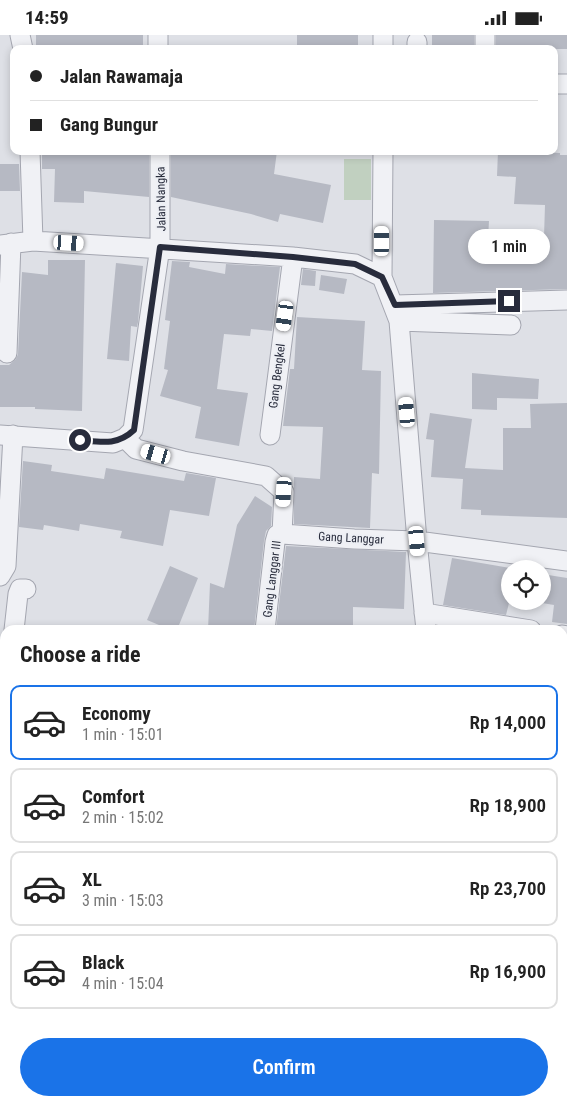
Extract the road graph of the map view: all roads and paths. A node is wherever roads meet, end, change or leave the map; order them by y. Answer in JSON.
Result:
{"nodes":[{"id":1,"x":30,"y":155,"type":"edge"},
{"id":2,"x":160,"y":155,"type":"edge"},
{"id":3,"x":383,"y":155,"type":"edge"},
{"id":4,"x":33,"y":241,"type":"junction"},
{"id":5,"x":6,"y":244,"type":"edge"},
{"id":6,"x":160,"y":247,"type":"junction"},
{"id":7,"x":293,"y":257,"type":"junction"},
{"id":8,"x":382,"y":277,"type":"junction"},
{"id":9,"x":567,"y":300,"type":"edge"},
{"id":10,"x":397,"y":313,"type":"junction"},
{"id":11,"x":511,"y":325,"type":"dead end"},
{"id":12,"x":6,"y":353,"type":"dead end"},
{"id":13,"x":6,"y":435,"type":"edge"},
{"id":14,"x":270,"y":435,"type":"dead end"},
{"id":15,"x":125,"y":438,"type":"junction"},
{"id":16,"x":283,"y":534,"type":"junction"},
{"id":17,"x":417,"y":541,"type":"junction"},
{"id":18,"x":567,"y":561,"type":"edge"},
{"id":19,"x":0,"y":576,"type":"edge"},
{"id":20,"x":26,"y":589,"type":"dead end"},
{"id":21,"x":425,"y":621,"type":"edge"},
{"id":22,"x":15,"y":625,"type":"edge"},
{"id":23,"x":266,"y":625,"type":"edge"},
{"id":24,"x":472,"y":625,"type":"edge"}],
"edges":[{"from":1,"to":4,"type":"street"},
{"from":2,"to":6,"type":"street","name":"Jalan Nangka"},
{"from":3,"to":8,"type":"street"},
{"from":4,"to":5,"type":"street"},
{"from":4,"to":6,"type":"street"},
{"from":5,"to":12,"type":"street"},
{"from":6,"to":7,"type":"street"},
{"from":6,"to":15,"type":"street","name":"Jalan Nangka"},
{"from":7,"to":8,"type":"street"},
{"from":7,"to":14,"type":"street","name":"Gang Bengkel"},
{"from":8,"to":10,"type":"street"},
{"from":9,"to":10,"type":"street"},
{"from":10,"to":11,"type":"street"},
{"from":10,"to":17,"type":"street"},
{"from":13,"to":15,"type":"street"},
{"from":13,"to":19,"type":"street"},
{"from":15,"to":16,"type":"street","name":"Gang Langgar III"},
{"from":16,"to":17,"type":"street","name":"Gang Langgar"},
{"from":16,"to":23,"type":"street","name":"Gang Langgar III"},
{"from":17,"to":18,"type":"street","name":"Gang Langgar"},
{"from":17,"to":21,"type":"street"},
{"from":20,"to":22,"type":"street"},
{"from":21,"to":24,"type":"street"}]}
